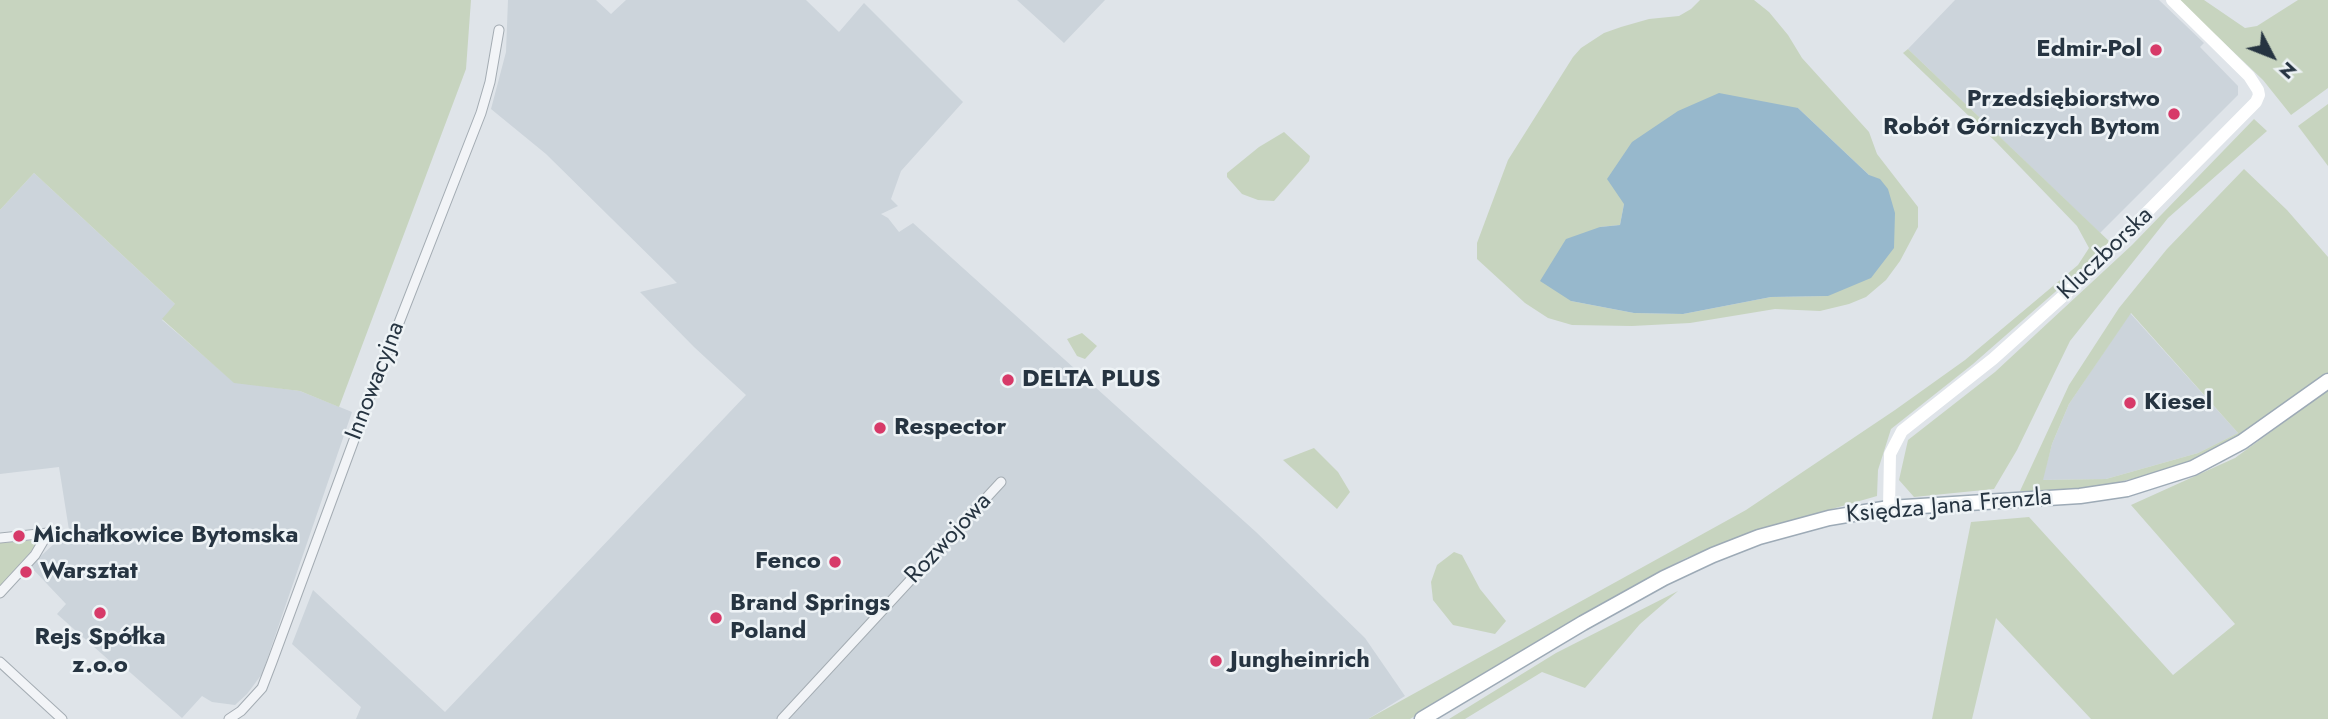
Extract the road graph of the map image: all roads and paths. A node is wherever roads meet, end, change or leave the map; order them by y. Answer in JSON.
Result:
{"nodes":[{"id":1,"x":2172,"y":0,"type":"edge"},
{"id":2,"x":499,"y":30,"type":"dead end"},
{"id":3,"x":2328,"y":381,"type":"edge"},
{"id":4,"x":1001,"y":482,"type":"dead end"},
{"id":5,"x":1889,"y":508,"type":"junction"},
{"id":6,"x":0,"y":538,"type":"edge"},
{"id":7,"x":0,"y":593,"type":"edge"},
{"id":8,"x":0,"y":662,"type":"edge"},
{"id":9,"x":62,"y":719,"type":"edge"},
{"id":10,"x":229,"y":719,"type":"edge"},
{"id":11,"x":782,"y":719,"type":"edge"},
{"id":12,"x":1422,"y":719,"type":"edge"}],
"edges":[{"from":1,"to":5,"type":"street","name":"Kluczborska"},
{"from":2,"to":10,"type":"street","name":"Innowacyjna"},
{"from":3,"to":5,"type":"main road","name":"Księdza Jana Frenzla"},
{"from":4,"to":11,"type":"street","name":"Rozwojowa"},
{"from":5,"to":12,"type":"main road","name":"Księdza Jana Frenzla"},
{"from":6,"to":7,"type":"street"},
{"from":8,"to":9,"type":"street"}]}
